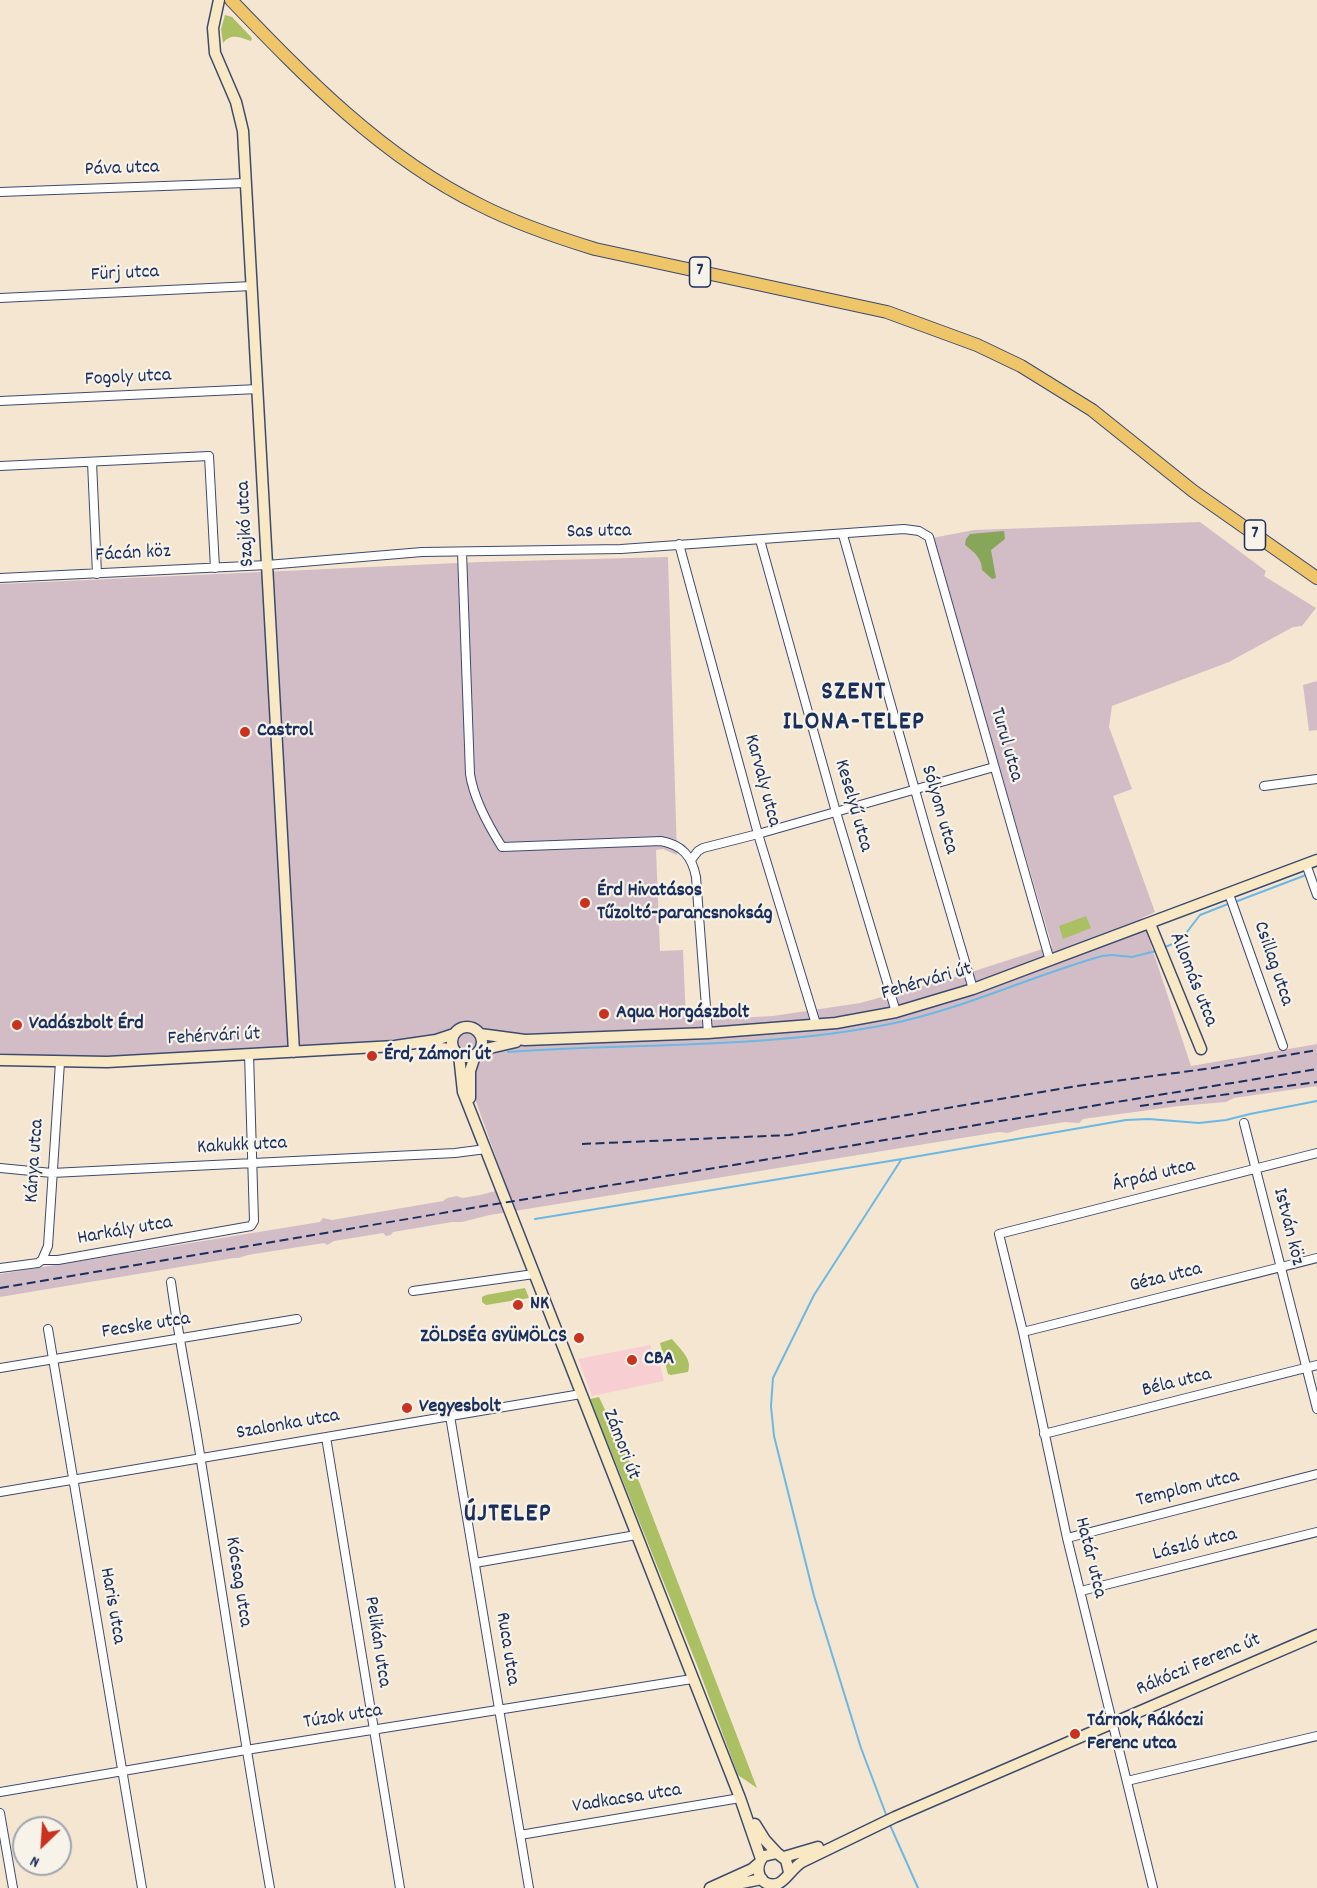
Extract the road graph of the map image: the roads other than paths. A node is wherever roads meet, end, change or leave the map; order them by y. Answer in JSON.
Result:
{"nodes":[{"id":1,"x":219,"y":0,"type":"edge"},
{"id":2,"x":231,"y":0,"type":"edge"},
{"id":3,"x":245,"y":183,"type":"junction"},
{"id":4,"x":0,"y":192,"type":"edge"},
{"id":5,"x":252,"y":286,"type":"junction"},
{"id":6,"x":0,"y":298,"type":"edge"},
{"id":7,"x":258,"y":389,"type":"junction"},
{"id":8,"x":0,"y":401,"type":"edge"},
{"id":9,"x":92,"y":462,"type":"junction"},
{"id":10,"x":0,"y":466,"type":"edge"},
{"id":11,"x":843,"y":535,"type":"junction"},
{"id":12,"x":929,"y":537,"type":"joint"},
{"id":13,"x":760,"y":540,"type":"junction"},
{"id":14,"x":679,"y":544,"type":"junction"},
{"id":15,"x":462,"y":552,"type":"junction"},
{"id":16,"x":267,"y":565,"type":"junction"},
{"id":17,"x":215,"y":568,"type":"junction"},
{"id":18,"x":97,"y":574,"type":"junction"},
{"id":19,"x":0,"y":578,"type":"edge"},
{"id":20,"x":1317,"y":578,"type":"edge"},
{"id":21,"x":994,"y":767,"type":"junction"},
{"id":22,"x":1317,"y":779,"type":"edge"},
{"id":23,"x":1264,"y":786,"type":"dead end"},
{"id":24,"x":915,"y":790,"type":"junction"},
{"id":25,"x":836,"y":812,"type":"junction"},
{"id":26,"x":758,"y":834,"type":"junction"},
{"id":27,"x":691,"y":860,"type":"junction"},
{"id":28,"x":1317,"y":860,"type":"edge"},
{"id":29,"x":1306,"y":864,"type":"junction"},
{"id":30,"x":1229,"y":894,"type":"junction"},
{"id":31,"x":1317,"y":895,"type":"edge"},
{"id":32,"x":1150,"y":924,"type":"junction"},
{"id":33,"x":1050,"y":962,"type":"junction"},
{"id":34,"x":973,"y":989,"type":"junction"},
{"id":35,"x":896,"y":1012,"type":"junction"},
{"id":36,"x":816,"y":1024,"type":"junction"},
{"id":37,"x":708,"y":1033,"type":"junction"},
{"id":38,"x":454,"y":1034,"type":"junction"},
{"id":39,"x":480,"y":1034,"type":"junction"},
{"id":40,"x":525,"y":1040,"type":"junction"},
{"id":41,"x":395,"y":1046,"type":"junction"},
{"id":42,"x":1283,"y":1046,"type":"dead end"},
{"id":43,"x":1201,"y":1049,"type":"dead end"},
{"id":44,"x":294,"y":1052,"type":"junction"},
{"id":45,"x":456,"y":1052,"type":"junction"},
{"id":46,"x":478,"y":1053,"type":"junction"},
{"id":47,"x":249,"y":1054,"type":"junction"},
{"id":48,"x":0,"y":1060,"type":"edge"},
{"id":49,"x":60,"y":1062,"type":"junction"},
{"id":50,"x":469,"y":1104,"type":"junction"},
{"id":51,"x":1244,"y":1123,"type":"dead end"},
{"id":52,"x":486,"y":1149,"type":"junction"},
{"id":53,"x":1317,"y":1153,"type":"edge"},
{"id":54,"x":253,"y":1164,"type":"junction"},
{"id":55,"x":0,"y":1168,"type":"edge"},
{"id":56,"x":1256,"y":1168,"type":"junction"},
{"id":57,"x":52,"y":1173,"type":"junction"},
{"id":58,"x":999,"y":1234,"type":"joint"},
{"id":59,"x":1317,"y":1258,"type":"edge"},
{"id":60,"x":42,"y":1260,"type":"junction"},
{"id":61,"x":0,"y":1268,"type":"edge"},
{"id":62,"x":1281,"y":1268,"type":"junction"},
{"id":63,"x":534,"y":1274,"type":"junction"},
{"id":64,"x":171,"y":1282,"type":"dead end"},
{"id":65,"x":413,"y":1291,"type":"dead end"},
{"id":66,"x":297,"y":1319,"type":"dead end"},
{"id":67,"x":48,"y":1329,"type":"dead end"},
{"id":68,"x":1023,"y":1332,"type":"junction"},
{"id":69,"x":179,"y":1339,"type":"junction"},
{"id":70,"x":52,"y":1359,"type":"junction"},
{"id":71,"x":1317,"y":1365,"type":"edge"},
{"id":72,"x":0,"y":1368,"type":"edge"},
{"id":73,"x":1306,"y":1368,"type":"junction"},
{"id":74,"x":581,"y":1394,"type":"junction"},
{"id":75,"x":1317,"y":1409,"type":"edge"},
{"id":76,"x":450,"y":1416,"type":"junction"},
{"id":77,"x":1044,"y":1434,"type":"junction"},
{"id":78,"x":326,"y":1437,"type":"junction"},
{"id":79,"x":201,"y":1458,"type":"junction"},
{"id":80,"x":1317,"y":1474,"type":"edge"},
{"id":81,"x":72,"y":1479,"type":"junction"},
{"id":82,"x":0,"y":1492,"type":"edge"},
{"id":83,"x":1317,"y":1532,"type":"edge"},
{"id":84,"x":636,"y":1535,"type":"junction"},
{"id":85,"x":1067,"y":1538,"type":"junction"},
{"id":86,"x":475,"y":1563,"type":"junction"},
{"id":87,"x":1081,"y":1592,"type":"junction"},
{"id":88,"x":1317,"y":1635,"type":"edge"},
{"id":89,"x":692,"y":1679,"type":"junction"},
{"id":90,"x":499,"y":1710,"type":"junction"},
{"id":91,"x":1113,"y":1723,"type":"junction"},
{"id":92,"x":374,"y":1730,"type":"junction"},
{"id":93,"x":1317,"y":1736,"type":"edge"},
{"id":94,"x":246,"y":1750,"type":"junction"},
{"id":95,"x":122,"y":1771,"type":"junction"},
{"id":96,"x":1127,"y":1781,"type":"junction"},
{"id":97,"x":0,"y":1792,"type":"edge"},
{"id":98,"x":740,"y":1798,"type":"junction"},
{"id":99,"x":0,"y":1813,"type":"edge"},
{"id":100,"x":520,"y":1834,"type":"junction"},
{"id":101,"x":853,"y":1836,"type":"junction"},
{"id":102,"x":780,"y":1855,"type":"junction"},
{"id":103,"x":760,"y":1861,"type":"junction"},
{"id":104,"x":786,"y":1879,"type":"edge"},
{"id":105,"x":766,"y":1883,"type":"edge"},
{"id":106,"x":13,"y":1888,"type":"edge"},
{"id":107,"x":142,"y":1888,"type":"edge"},
{"id":108,"x":270,"y":1888,"type":"edge"},
{"id":109,"x":400,"y":1888,"type":"edge"},
{"id":110,"x":529,"y":1888,"type":"edge"},
{"id":111,"x":710,"y":1888,"type":"edge"},
{"id":112,"x":719,"y":1888,"type":"edge"},
{"id":113,"x":1154,"y":1888,"type":"edge"}],
"edges":[{"from":1,"to":3,"type":"main road","name":"Szajkó utca"},
{"from":2,"to":20,"type":"main road","number":"7"},
{"from":3,"to":4,"type":"street","name":"Páva utca"},
{"from":3,"to":5,"type":"main road","name":"Szajkó utca"},
{"from":5,"to":6,"type":"street","name":"Fürj utca"},
{"from":5,"to":7,"type":"main road","name":"Szajkó utca"},
{"from":7,"to":8,"type":"street","name":"Fogoly utca"},
{"from":7,"to":16,"type":"main road","name":"Szajkó utca"},
{"from":9,"to":10,"type":"street"},
{"from":9,"to":17,"type":"street"},
{"from":9,"to":18,"type":"street"},
{"from":11,"to":12,"type":"street","name":"Sas utca"},
{"from":11,"to":13,"type":"street","name":"Sas utca"},
{"from":11,"to":24,"type":"street","name":"Sólyom utca"},
{"from":12,"to":21,"type":"street","name":"Turul utca"},
{"from":13,"to":14,"type":"street","name":"Sas utca"},
{"from":13,"to":25,"type":"street","name":"Keselyű utca"},
{"from":14,"to":15,"type":"street","name":"Sas utca"},
{"from":14,"to":26,"type":"street","name":"Karvaly utca"},
{"from":15,"to":16,"type":"street","name":"Sas utca"},
{"from":15,"to":27,"type":"street"},
{"from":16,"to":17,"type":"street","name":"Fácán köz"},
{"from":16,"to":44,"type":"main road","name":"Szajkó utca"},
{"from":17,"to":18,"type":"street","name":"Fácán köz"},
{"from":18,"to":19,"type":"street","name":"Fácán köz"},
{"from":21,"to":24,"type":"street"},
{"from":21,"to":33,"type":"street","name":"Turul utca"},
{"from":22,"to":23,"type":"street"},
{"from":24,"to":25,"type":"street"},
{"from":24,"to":34,"type":"street","name":"Sólyom utca"},
{"from":25,"to":26,"type":"street"},
{"from":25,"to":35,"type":"street","name":"Keselyű utca"},
{"from":26,"to":27,"type":"street"},
{"from":26,"to":36,"type":"street","name":"Karvaly utca"},
{"from":27,"to":37,"type":"street"},
{"from":28,"to":29,"type":"main road","name":"Fehérvári út"},
{"from":29,"to":30,"type":"main road","name":"Fehérvári út"},
{"from":29,"to":31,"type":"street"},
{"from":30,"to":32,"type":"main road","name":"Fehérvári út"},
{"from":30,"to":42,"type":"street","name":"Csillag utca"},
{"from":32,"to":33,"type":"main road","name":"Fehérvári út"},
{"from":32,"to":43,"type":"main road","name":"Állomás utca"},
{"from":33,"to":34,"type":"main road","name":"Fehérvári út"},
{"from":34,"to":35,"type":"main road","name":"Fehérvári út"},
{"from":35,"to":36,"type":"main road","name":"Fehérvári út"},
{"from":36,"to":37,"type":"main road","name":"Fehérvári út"},
{"from":37,"to":40,"type":"main road","name":"Fehérvári út"},
{"from":38,"to":39,"type":"main road"},
{"from":38,"to":41,"type":"main road","name":"Fehérvári út"},
{"from":38,"to":45,"type":"main road"},
{"from":39,"to":40,"type":"main road","name":"Fehérvári út"},
{"from":39,"to":46,"type":"main road"},
{"from":40,"to":46,"type":"main road","name":"Fehérvári út"},
{"from":41,"to":44,"type":"main road","name":"Fehérvári út"},
{"from":41,"to":45,"type":"main road","name":"Fehérvári út"},
{"from":44,"to":47,"type":"main road","name":"Fehérvári út"},
{"from":45,"to":46,"type":"main road"},
{"from":45,"to":50,"type":"main road","name":"Zámori út"},
{"from":46,"to":50,"type":"main road","name":"Zámori út"},
{"from":47,"to":49,"type":"main road","name":"Fehérvári út"},
{"from":47,"to":54,"type":"street"},
{"from":48,"to":49,"type":"main road","name":"Fehérvári út"},
{"from":49,"to":57,"type":"street","name":"Kánya utca"},
{"from":50,"to":52,"type":"main road","name":"Zámori út"},
{"from":51,"to":56,"type":"street","name":"István köz"},
{"from":52,"to":54,"type":"street","name":"Kakukk utca"},
{"from":52,"to":63,"type":"main road","name":"Zámori út"},
{"from":53,"to":56,"type":"street","name":"Árpád utca"},
{"from":54,"to":57,"type":"street","name":"Kakukk utca"},
{"from":54,"to":60,"type":"street","name":"Harkály utca"},
{"from":55,"to":57,"type":"street","name":"Kakukk utca"},
{"from":56,"to":58,"type":"street","name":"Árpád utca"},
{"from":56,"to":62,"type":"street","name":"István köz"},
{"from":57,"to":60,"type":"street","name":"Kánya utca"},
{"from":58,"to":68,"type":"street","name":"Határ utca"},
{"from":59,"to":62,"type":"street","name":"Géza utca"},
{"from":60,"to":61,"type":"street","name":"Harkály utca"},
{"from":62,"to":68,"type":"street","name":"Géza utca"},
{"from":62,"to":73,"type":"street","name":"István köz"},
{"from":63,"to":65,"type":"street"},
{"from":63,"to":74,"type":"main road","name":"Zámori út"},
{"from":64,"to":69,"type":"street","name":"Kócsag utca"},
{"from":66,"to":69,"type":"street","name":"Fecske utca"},
{"from":67,"to":70,"type":"street","name":"Haris utca"},
{"from":68,"to":77,"type":"street","name":"Határ utca"},
{"from":69,"to":70,"type":"street","name":"Fecske utca"},
{"from":69,"to":79,"type":"street","name":"Kócsag utca"},
{"from":70,"to":72,"type":"street","name":"Fecske utca"},
{"from":70,"to":81,"type":"street","name":"Haris utca"},
{"from":71,"to":73,"type":"street","name":"Béla utca"},
{"from":73,"to":75,"type":"street","name":"István köz"},
{"from":73,"to":77,"type":"street","name":"Béla utca"},
{"from":74,"to":76,"type":"street","name":"Szalonka utca"},
{"from":74,"to":84,"type":"main road","name":"Zámori út"},
{"from":76,"to":78,"type":"street","name":"Szalonka utca"},
{"from":76,"to":86,"type":"street","name":"Ruca utca"},
{"from":77,"to":85,"type":"street","name":"Határ utca"},
{"from":78,"to":79,"type":"street","name":"Szalonka utca"},
{"from":78,"to":92,"type":"street","name":"Pelikán utca"},
{"from":79,"to":81,"type":"street","name":"Szalonka utca"},
{"from":79,"to":94,"type":"street","name":"Kócsag utca"},
{"from":80,"to":85,"type":"street","name":"Templom utca"},
{"from":81,"to":82,"type":"street","name":"Szalonka utca"},
{"from":81,"to":95,"type":"street","name":"Haris utca"},
{"from":83,"to":87,"type":"street","name":"László utca"},
{"from":84,"to":86,"type":"street"},
{"from":84,"to":89,"type":"main road","name":"Zámori út"},
{"from":85,"to":87,"type":"street","name":"Határ utca"},
{"from":86,"to":90,"type":"street","name":"Ruca utca"},
{"from":87,"to":91,"type":"street","name":"Határ utca"},
{"from":88,"to":91,"type":"main road","name":"Rákóczi Ferenc út"},
{"from":89,"to":90,"type":"street","name":"Túzok utca"},
{"from":89,"to":98,"type":"main road","name":"Zámori út"},
{"from":90,"to":92,"type":"street","name":"Túzok utca"},
{"from":90,"to":100,"type":"street","name":"Ruca utca"},
{"from":91,"to":96,"type":"street","name":"Határ utca"},
{"from":91,"to":101,"type":"main road","name":"Rákóczi Ferenc út"},
{"from":92,"to":94,"type":"street","name":"Túzok utca"},
{"from":92,"to":109,"type":"street","name":"Pelikán utca"},
{"from":93,"to":96,"type":"street"},
{"from":94,"to":95,"type":"street","name":"Túzok utca"},
{"from":94,"to":108,"type":"street","name":"Kócsag utca"},
{"from":95,"to":97,"type":"street","name":"Túzok utca"},
{"from":95,"to":107,"type":"street","name":"Haris utca"},
{"from":96,"to":113,"type":"street","name":"Határ utca"},
{"from":98,"to":100,"type":"street","name":"Vadkacsa utca"},
{"from":98,"to":102,"type":"main road","name":"Zámori út"},
{"from":98,"to":103,"type":"main road","name":"Zámori út"},
{"from":99,"to":106,"type":"street"},
{"from":100,"to":110,"type":"street","name":"Ruca utca"},
{"from":101,"to":102,"type":"main road"},
{"from":101,"to":104,"type":"main road"},
{"from":102,"to":103,"type":"main road"},
{"from":102,"to":104,"type":"main road"},
{"from":103,"to":105,"type":"main road"},
{"from":103,"to":111,"type":"main road"},
{"from":104,"to":105,"type":"main road"},
{"from":105,"to":112,"type":"main road"}]}
